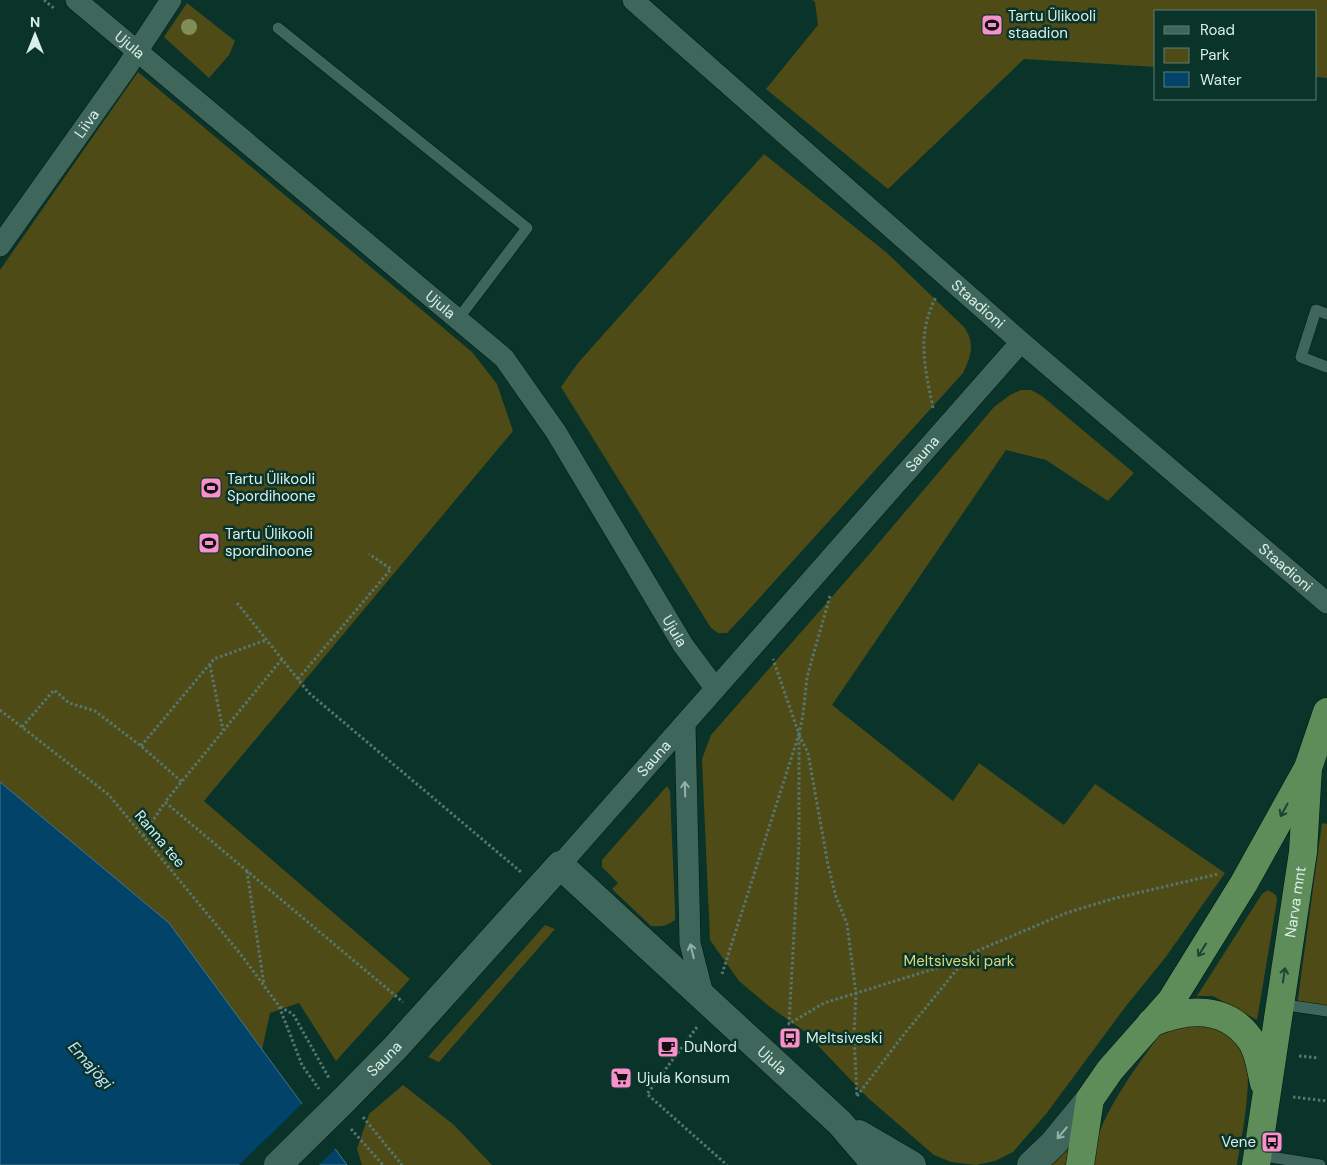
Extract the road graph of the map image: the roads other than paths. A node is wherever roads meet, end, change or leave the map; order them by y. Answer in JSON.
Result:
{"nodes":[{"id":1,"x":76,"y":0,"type":"edge"},
{"id":2,"x":171,"y":0,"type":"edge"},
{"id":3,"x":632,"y":0,"type":"edge"},
{"id":4,"x":278,"y":28,"type":"dead end"},
{"id":5,"x":137,"y":51,"type":"junction"},
{"id":6,"x":0,"y":246,"type":"edge"},
{"id":7,"x":1327,"y":314,"type":"edge"},
{"id":8,"x":458,"y":319,"type":"junction"},
{"id":9,"x":1022,"y":342,"type":"junction"},
{"id":10,"x":1327,"y":367,"type":"edge"},
{"id":11,"x":1327,"y":603,"type":"edge"},
{"id":12,"x":715,"y":688,"type":"junction"},
{"id":13,"x":1325,"y":723,"type":"edge"},
{"id":14,"x":685,"y":724,"type":"junction"},
{"id":15,"x":1308,"y":768,"type":"junction"},
{"id":16,"x":560,"y":865,"type":"junction"},
{"id":17,"x":704,"y":998,"type":"junction"},
{"id":18,"x":1280,"y":1004,"type":"junction"},
{"id":19,"x":1327,"y":1011,"type":"edge"},
{"id":20,"x":1150,"y":1023,"type":"junction"},
{"id":21,"x":1266,"y":1093,"type":"junction"},
{"id":22,"x":1090,"y":1099,"type":"junction"},
{"id":23,"x":840,"y":1123,"type":"junction"},
{"id":24,"x":1257,"y":1160,"type":"edge"},
{"id":25,"x":278,"y":1165,"type":"edge"},
{"id":26,"x":876,"y":1165,"type":"edge"},
{"id":27,"x":912,"y":1165,"type":"edge"},
{"id":28,"x":1031,"y":1165,"type":"edge"},
{"id":29,"x":1080,"y":1165,"type":"edge"},
{"id":30,"x":1320,"y":1165,"type":"edge"}],
"edges":[{"from":1,"to":5,"type":"street","name":"Ujula"},
{"from":2,"to":5,"type":"street","name":"Liiva"},
{"from":3,"to":9,"type":"street","name":"Staadioni"},
{"from":4,"to":8,"type":"lane"},
{"from":5,"to":6,"type":"street","name":"Liiva"},
{"from":5,"to":8,"type":"street","name":"Ujula"},
{"from":7,"to":10,"type":"lane"},
{"from":8,"to":12,"type":"street","name":"Ujula"},
{"from":9,"to":11,"type":"street","name":"Staadioni"},
{"from":9,"to":12,"type":"street","name":"Sauna"},
{"from":12,"to":14,"type":"street","name":"Sauna"},
{"from":13,"to":15,"type":"highway","name":"Narva mnt"},
{"from":14,"to":16,"type":"street","name":"Sauna"},
{"from":17,"to":14,"type":"street","one_way":true},
{"from":18,"to":15,"type":"highway","name":"Narva mnt","one_way":true},
{"from":15,"to":20,"type":"highway","one_way":true},
{"from":16,"to":17,"type":"street","name":"Ujula"},
{"from":16,"to":25,"type":"street","name":"Sauna","bridge":true},
{"from":17,"to":23,"type":"street","name":"Ujula"},
{"from":18,"to":19,"type":"lane"},
{"from":18,"to":21,"type":"highway","name":"Narva mnt"},
{"from":20,"to":21,"type":"highway"},
{"from":20,"to":22,"type":"highway"},
{"from":21,"to":24,"type":"highway","name":"Narva mnt"},
{"from":22,"to":28,"type":"street","one_way":true},
{"from":22,"to":29,"type":"highway"},
{"from":23,"to":26,"type":"street","name":"Ujula"},
{"from":23,"to":27,"type":"street","name":"Ujula"},
{"from":24,"to":30,"type":"lane"}]}
